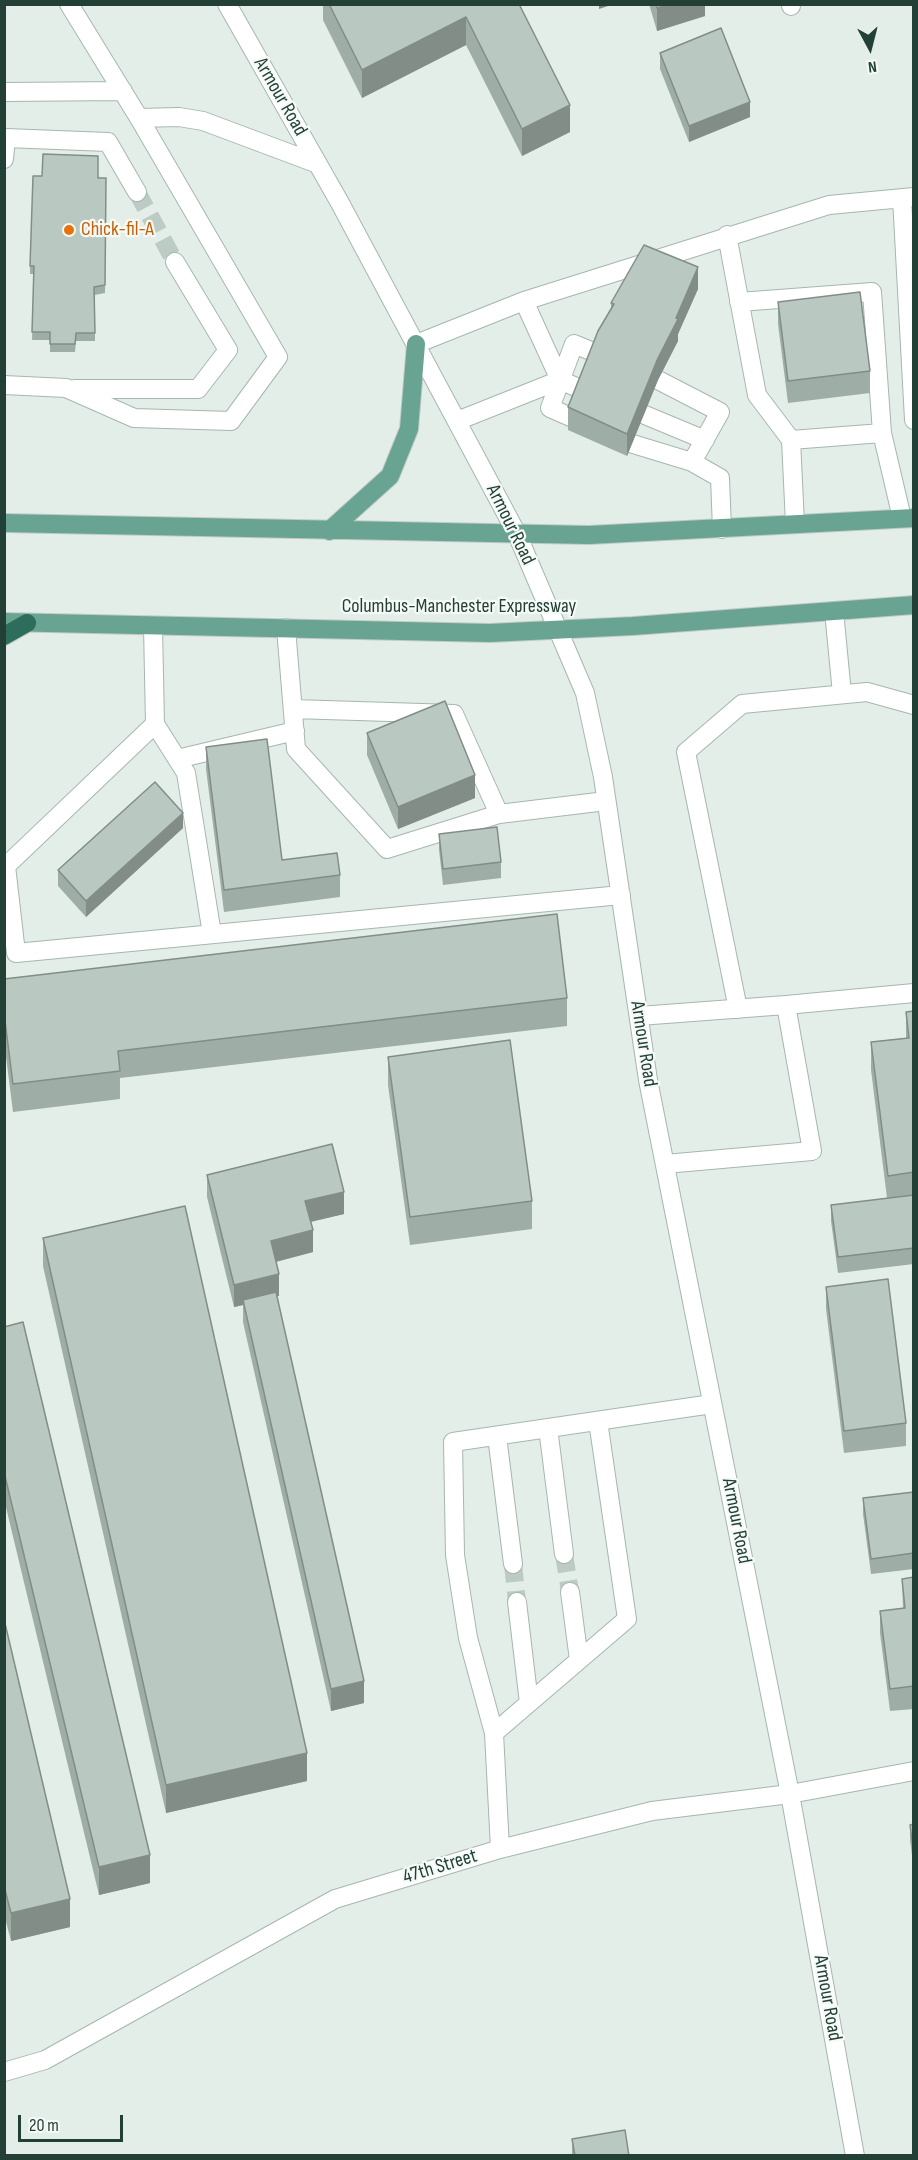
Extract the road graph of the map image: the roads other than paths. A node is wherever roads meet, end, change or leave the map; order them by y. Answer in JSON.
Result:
{"nodes":[{"id":1,"x":69,"y":4,"type":"edge"},
{"id":2,"x":227,"y":4,"type":"edge"},
{"id":3,"x":123,"y":91,"type":"junction"},
{"id":4,"x":4,"y":92,"type":"edge"},
{"id":5,"x":139,"y":118,"type":"junction"},
{"id":6,"x":4,"y":159,"type":"edge"},
{"id":7,"x":318,"y":164,"type":"junction"},
{"id":8,"x":137,"y":192,"type":"tunnel mouth"},
{"id":9,"x":908,"y":197,"type":"edge"},
{"id":10,"x":727,"y":235,"type":"junction"},
{"id":11,"x":175,"y":262,"type":"tunnel mouth"},
{"id":12,"x":524,"y":301,"type":"junction"},
{"id":13,"x":739,"y":302,"type":"junction"},
{"id":14,"x":416,"y":344,"type":"junction"},
{"id":15,"x":598,"y":354,"type":"edge"},
{"id":16,"x":560,"y":380,"type":"junction"},
{"id":17,"x":658,"y":380,"type":"edge"},
{"id":18,"x":4,"y":385,"type":"edge"},
{"id":19,"x":66,"y":388,"type":"junction"},
{"id":20,"x":585,"y":391,"type":"edge"},
{"id":21,"x":645,"y":415,"type":"edge"},
{"id":22,"x":573,"y":418,"type":"edge"},
{"id":23,"x":914,"y":420,"type":"edge"},
{"id":24,"x":457,"y":422,"type":"junction"},
{"id":25,"x":882,"y":433,"type":"junction"},
{"id":26,"x":705,"y":440,"type":"junction"},
{"id":27,"x":791,"y":440,"type":"junction"},
{"id":28,"x":633,"y":444,"type":"edge"},
{"id":29,"x":692,"y":462,"type":"junction"},
{"id":30,"x":908,"y":518,"type":"edge"},
{"id":31,"x":4,"y":523,"type":"edge"},
{"id":32,"x":795,"y":524,"type":"junction"},
{"id":33,"x":722,"y":529,"type":"junction"},
{"id":34,"x":329,"y":531,"type":"junction"},
{"id":35,"x":517,"y":534,"type":"junction"},
{"id":36,"x":914,"y":605,"type":"edge"},
{"id":37,"x":834,"y":611,"type":"junction"},
{"id":38,"x":4,"y":622,"type":"edge"},
{"id":39,"x":27,"y":623,"type":"junction"},
{"id":40,"x":153,"y":626,"type":"junction"},
{"id":41,"x":286,"y":628,"type":"junction"},
{"id":42,"x":556,"y":630,"type":"junction"},
{"id":43,"x":4,"y":636,"type":"edge"},
{"id":44,"x":842,"y":694,"type":"junction"},
{"id":45,"x":914,"y":705,"type":"edge"},
{"id":46,"x":293,"y":709,"type":"junction"},
{"id":47,"x":155,"y":724,"type":"junction"},
{"id":48,"x":295,"y":731,"type":"junction"},
{"id":49,"x":177,"y":759,"type":"junction"},
{"id":50,"x":606,"y":801,"type":"junction"},
{"id":51,"x":499,"y":814,"type":"junction"},
{"id":52,"x":621,"y":896,"type":"junction"},
{"id":53,"x":212,"y":934,"type":"junction"},
{"id":54,"x":914,"y":993,"type":"edge"},
{"id":55,"x":786,"y":1005,"type":"junction"},
{"id":56,"x":738,"y":1009,"type":"junction"},
{"id":57,"x":639,"y":1016,"type":"junction"},
{"id":58,"x":665,"y":1164,"type":"junction"},
{"id":59,"x":712,"y":1404,"type":"junction"},
{"id":60,"x":598,"y":1421,"type":"junction"},
{"id":61,"x":548,"y":1428,"type":"junction"},
{"id":62,"x":497,"y":1436,"type":"junction"},
{"id":63,"x":564,"y":1554,"type":"tunnel mouth"},
{"id":64,"x":513,"y":1564,"type":"tunnel mouth"},
{"id":65,"x":570,"y":1592,"type":"tunnel mouth"},
{"id":66,"x":517,"y":1602,"type":"tunnel mouth"},
{"id":67,"x":579,"y":1660,"type":"junction"},
{"id":68,"x":530,"y":1703,"type":"junction"},
{"id":69,"x":494,"y":1732,"type":"junction"},
{"id":70,"x":914,"y":1771,"type":"edge"},
{"id":71,"x":790,"y":1794,"type":"junction"},
{"id":72,"x":500,"y":1849,"type":"junction"},
{"id":73,"x":4,"y":2072,"type":"edge"},
{"id":74,"x":855,"y":2156,"type":"edge"}],
"edges":[{"from":1,"to":3,"type":"street"},
{"from":2,"to":7,"type":"street","name":"Armour Road"},
{"from":3,"to":4,"type":"street"},
{"from":3,"to":5,"type":"street"},
{"from":5,"to":7,"type":"street"},
{"from":5,"to":19,"type":"street"},
{"from":6,"to":8,"type":"street"},
{"from":7,"to":14,"type":"street","name":"Armour Road"},
{"from":9,"to":10,"type":"street"},
{"from":9,"to":23,"type":"street"},
{"from":10,"to":12,"type":"street"},
{"from":10,"to":13,"type":"street"},
{"from":11,"to":19,"type":"street"},
{"from":12,"to":14,"type":"street"},
{"from":12,"to":16,"type":"street"},
{"from":13,"to":25,"type":"street"},
{"from":13,"to":27,"type":"street"},
{"from":14,"to":24,"type":"street","name":"Armour Road"},
{"from":14,"to":34,"type":"main road"},
{"from":15,"to":16,"type":"street"},
{"from":16,"to":20,"type":"street"},
{"from":16,"to":22,"type":"street"},
{"from":16,"to":24,"type":"street"},
{"from":17,"to":26,"type":"street"},
{"from":18,"to":19,"type":"street"},
{"from":21,"to":26,"type":"street"},
{"from":24,"to":35,"type":"street","name":"Armour Road"},
{"from":25,"to":27,"type":"street"},
{"from":25,"to":30,"type":"street"},
{"from":26,"to":29,"type":"street"},
{"from":27,"to":32,"type":"street"},
{"from":28,"to":29,"type":"street"},
{"from":29,"to":33,"type":"street"},
{"from":30,"to":32,"type":"main road"},
{"from":31,"to":34,"type":"main road"},
{"from":32,"to":33,"type":"main road"},
{"from":33,"to":35,"type":"main road"},
{"from":34,"to":35,"type":"main road"},
{"from":35,"to":42,"type":"street","name":"Armour Road"},
{"from":36,"to":37,"type":"main road","name":"Columbus-Manchester Expressway"},
{"from":37,"to":42,"type":"main road","name":"Columbus-Manchester Expressway"},
{"from":37,"to":44,"type":"street"},
{"from":38,"to":39,"type":"main road","name":"Columbus-Manchester Expressway"},
{"from":39,"to":40,"type":"main road","name":"Columbus-Manchester Expressway"},
{"from":39,"to":43,"type":"highway"},
{"from":40,"to":41,"type":"main road","name":"Columbus-Manchester Expressway"},
{"from":40,"to":47,"type":"street"},
{"from":41,"to":42,"type":"main road","name":"Columbus-Manchester Expressway"},
{"from":41,"to":46,"type":"street"},
{"from":42,"to":50,"type":"street","name":"Armour Road"},
{"from":44,"to":45,"type":"street"},
{"from":44,"to":56,"type":"street"},
{"from":46,"to":48,"type":"street"},
{"from":46,"to":51,"type":"street"},
{"from":47,"to":49,"type":"street"},
{"from":47,"to":53,"type":"street"},
{"from":48,"to":49,"type":"street"},
{"from":48,"to":51,"type":"street"},
{"from":49,"to":53,"type":"street"},
{"from":50,"to":51,"type":"street"},
{"from":50,"to":52,"type":"street","name":"Armour Road"},
{"from":52,"to":53,"type":"street"},
{"from":52,"to":57,"type":"street","name":"Armour Road"},
{"from":54,"to":55,"type":"street"},
{"from":55,"to":56,"type":"street"},
{"from":55,"to":58,"type":"street"},
{"from":56,"to":57,"type":"street"},
{"from":57,"to":58,"type":"street","name":"Armour Road"},
{"from":58,"to":59,"type":"street","name":"Armour Road"},
{"from":59,"to":60,"type":"street"},
{"from":59,"to":71,"type":"street","name":"Armour Road"},
{"from":60,"to":61,"type":"street"},
{"from":60,"to":67,"type":"street"},
{"from":61,"to":62,"type":"street"},
{"from":61,"to":63,"type":"street"},
{"from":62,"to":64,"type":"street"},
{"from":62,"to":69,"type":"street"},
{"from":65,"to":67,"type":"street"},
{"from":66,"to":68,"type":"street"},
{"from":67,"to":68,"type":"street"},
{"from":68,"to":69,"type":"street"},
{"from":69,"to":72,"type":"street"},
{"from":70,"to":71,"type":"street","name":"47th Street"},
{"from":71,"to":72,"type":"street","name":"47th Street"},
{"from":71,"to":74,"type":"street","name":"Armour Road"},
{"from":72,"to":73,"type":"street","name":"47th Street"}]}
